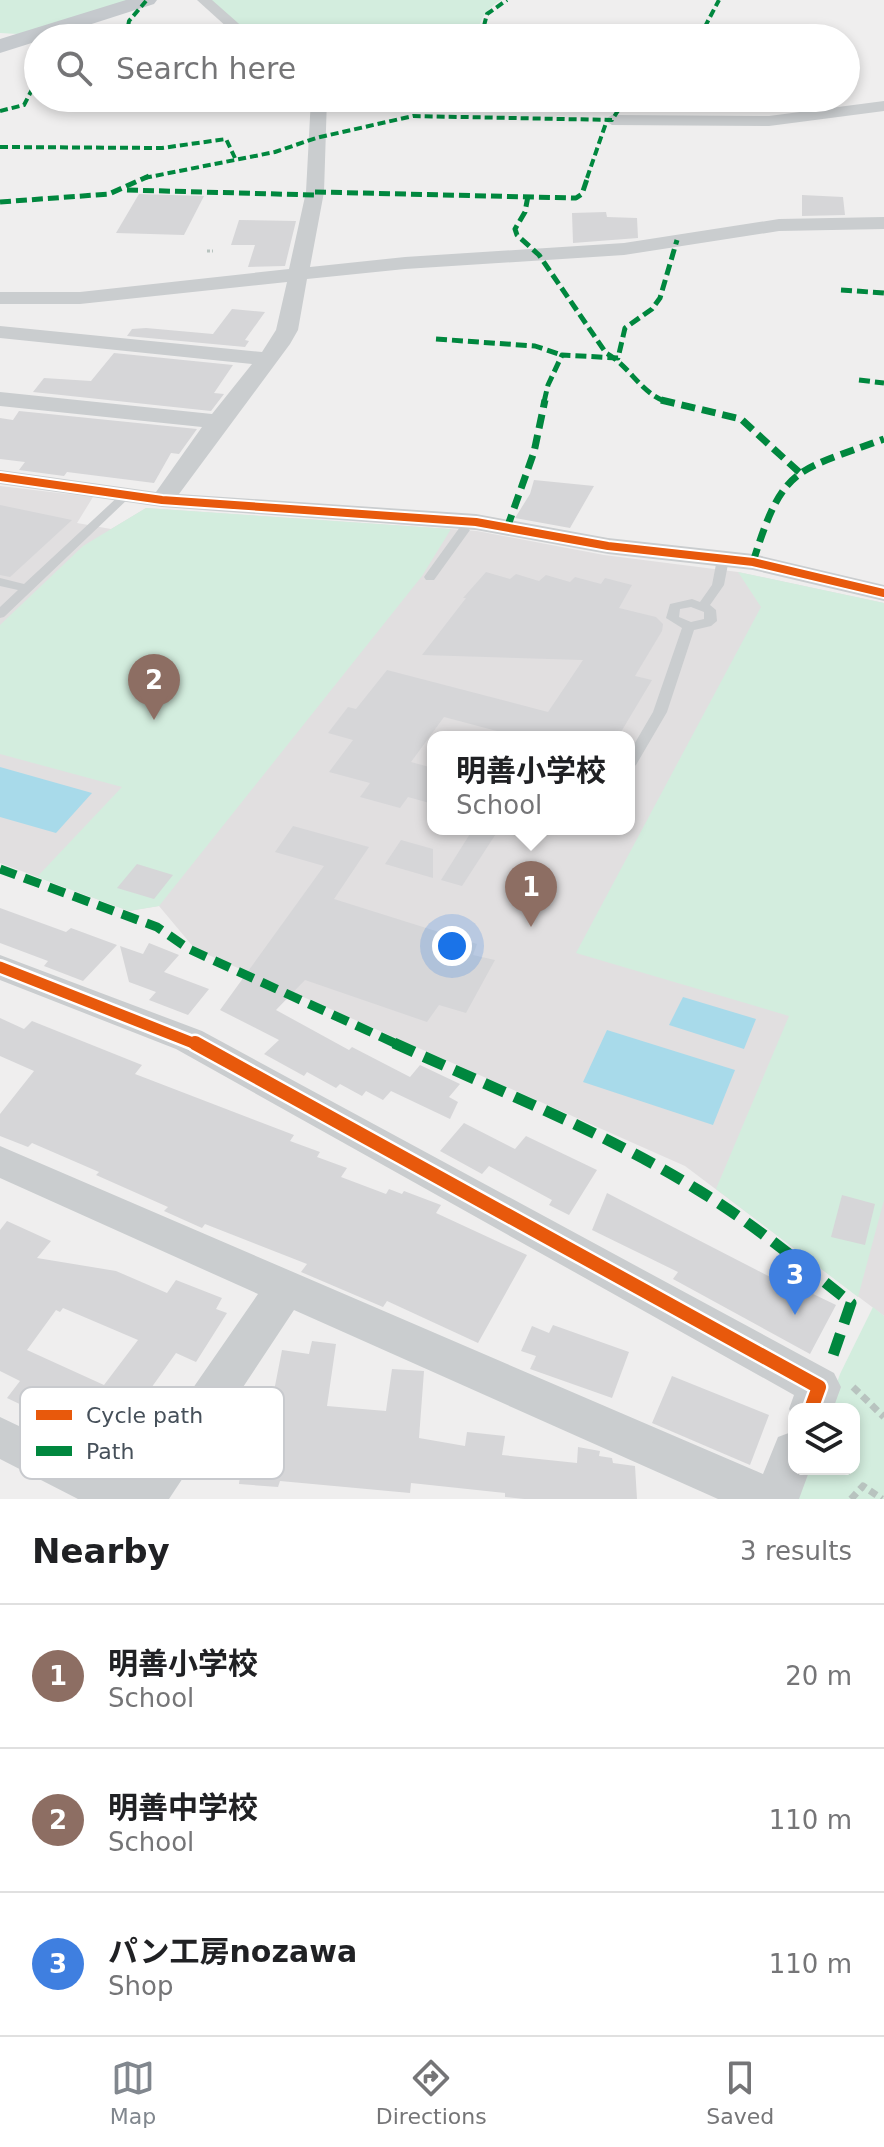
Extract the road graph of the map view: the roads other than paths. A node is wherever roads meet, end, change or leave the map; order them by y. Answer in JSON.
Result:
{"nodes":[{"id":1,"x":147,"y":0,"type":"edge"},
{"id":2,"x":204,"y":0,"type":"edge"},
{"id":3,"x":70,"y":24,"type":"edge"},
{"id":4,"x":232,"y":24,"type":"edge"},
{"id":5,"x":24,"y":38,"type":"edge"},
{"id":6,"x":0,"y":46,"type":"edge"},
{"id":7,"x":884,"y":106,"type":"edge"},
{"id":8,"x":860,"y":109,"type":"edge"},
{"id":9,"x":318,"y":112,"type":"edge"},
{"id":10,"x":838,"y":112,"type":"edge"},
{"id":11,"x":612,"y":120,"type":"dead end"},
{"id":12,"x":884,"y":223,"type":"edge"},
{"id":13,"x":297,"y":273,"type":"junction"},
{"id":14,"x":0,"y":298,"type":"edge"},
{"id":15,"x":0,"y":332,"type":"edge"},
{"id":16,"x":268,"y":359,"type":"junction"},
{"id":17,"x":0,"y":399,"type":"edge"},
{"id":18,"x":218,"y":422,"type":"junction"},
{"id":19,"x":0,"y":477,"type":"edge"},
{"id":20,"x":126,"y":495,"type":"junction"},
{"id":21,"x":162,"y":500,"type":"junction"},
{"id":22,"x":467,"y":526,"type":"junction"},
{"id":23,"x":723,"y":559,"type":"junction"},
{"id":24,"x":430,"y":577,"type":"dead end"},
{"id":25,"x":0,"y":582,"type":"edge"},
{"id":26,"x":27,"y":589,"type":"junction"},
{"id":27,"x":884,"y":593,"type":"edge"},
{"id":28,"x":703,"y":606,"type":"junction"},
{"id":29,"x":0,"y":614,"type":"edge"},
{"id":30,"x":689,"y":626,"type":"junction"},
{"id":31,"x":635,"y":755,"type":"edge"},
{"id":32,"x":0,"y":967,"type":"edge"},
{"id":33,"x":0,"y":1161,"type":"edge"},
{"id":34,"x":286,"y":1287,"type":"junction"},
{"id":35,"x":219,"y":1387,"type":"edge"},
{"id":36,"x":820,"y":1387,"type":"edge"},
{"id":37,"x":0,"y":1437,"type":"edge"},
{"id":38,"x":20,"y":1447,"type":"edge"},
{"id":39,"x":788,"y":1468,"type":"edge"},
{"id":40,"x":84,"y":1479,"type":"edge"},
{"id":41,"x":156,"y":1479,"type":"edge"},
{"id":42,"x":124,"y":1499,"type":"edge"},
{"id":43,"x":143,"y":1499,"type":"edge"},
{"id":44,"x":768,"y":1499,"type":"edge"},
{"id":45,"x":776,"y":1499,"type":"edge"}],
"edges":[{"from":1,"to":3,"type":"main road"},
{"from":2,"to":4,"type":"street"},
{"from":5,"to":6,"type":"main road"},
{"from":7,"to":8,"type":"street"},
{"from":9,"to":13,"type":"street"},
{"from":10,"to":11,"type":"street"},
{"from":12,"to":13,"type":"street"},
{"from":13,"to":14,"type":"street"},
{"from":13,"to":16,"type":"street"},
{"from":15,"to":16,"type":"street"},
{"from":16,"to":18,"type":"street"},
{"from":17,"to":18,"type":"street"},
{"from":18,"to":21,"type":"street"},
{"from":19,"to":20,"type":"street"},
{"from":20,"to":21,"type":"street"},
{"from":20,"to":26,"type":"lane"},
{"from":21,"to":22,"type":"street"},
{"from":22,"to":23,"type":"street"},
{"from":22,"to":24,"type":"lane"},
{"from":23,"to":27,"type":"street"},
{"from":23,"to":28,"type":"lane"},
{"from":25,"to":26,"type":"lane"},
{"from":26,"to":29,"type":"lane"},
{"from":28,"to":30,"type":"lane"},
{"from":28,"to":30,"type":"lane"},
{"from":30,"to":31,"type":"lane"},
{"from":32,"to":36,"type":"street"},
{"from":33,"to":34,"type":"street"},
{"from":34,"to":35,"type":"street"},
{"from":34,"to":44,"type":"street"},
{"from":37,"to":38,"type":"street"},
{"from":39,"to":45,"type":"street"},
{"from":40,"to":42,"type":"street"},
{"from":41,"to":43,"type":"street"}]}
